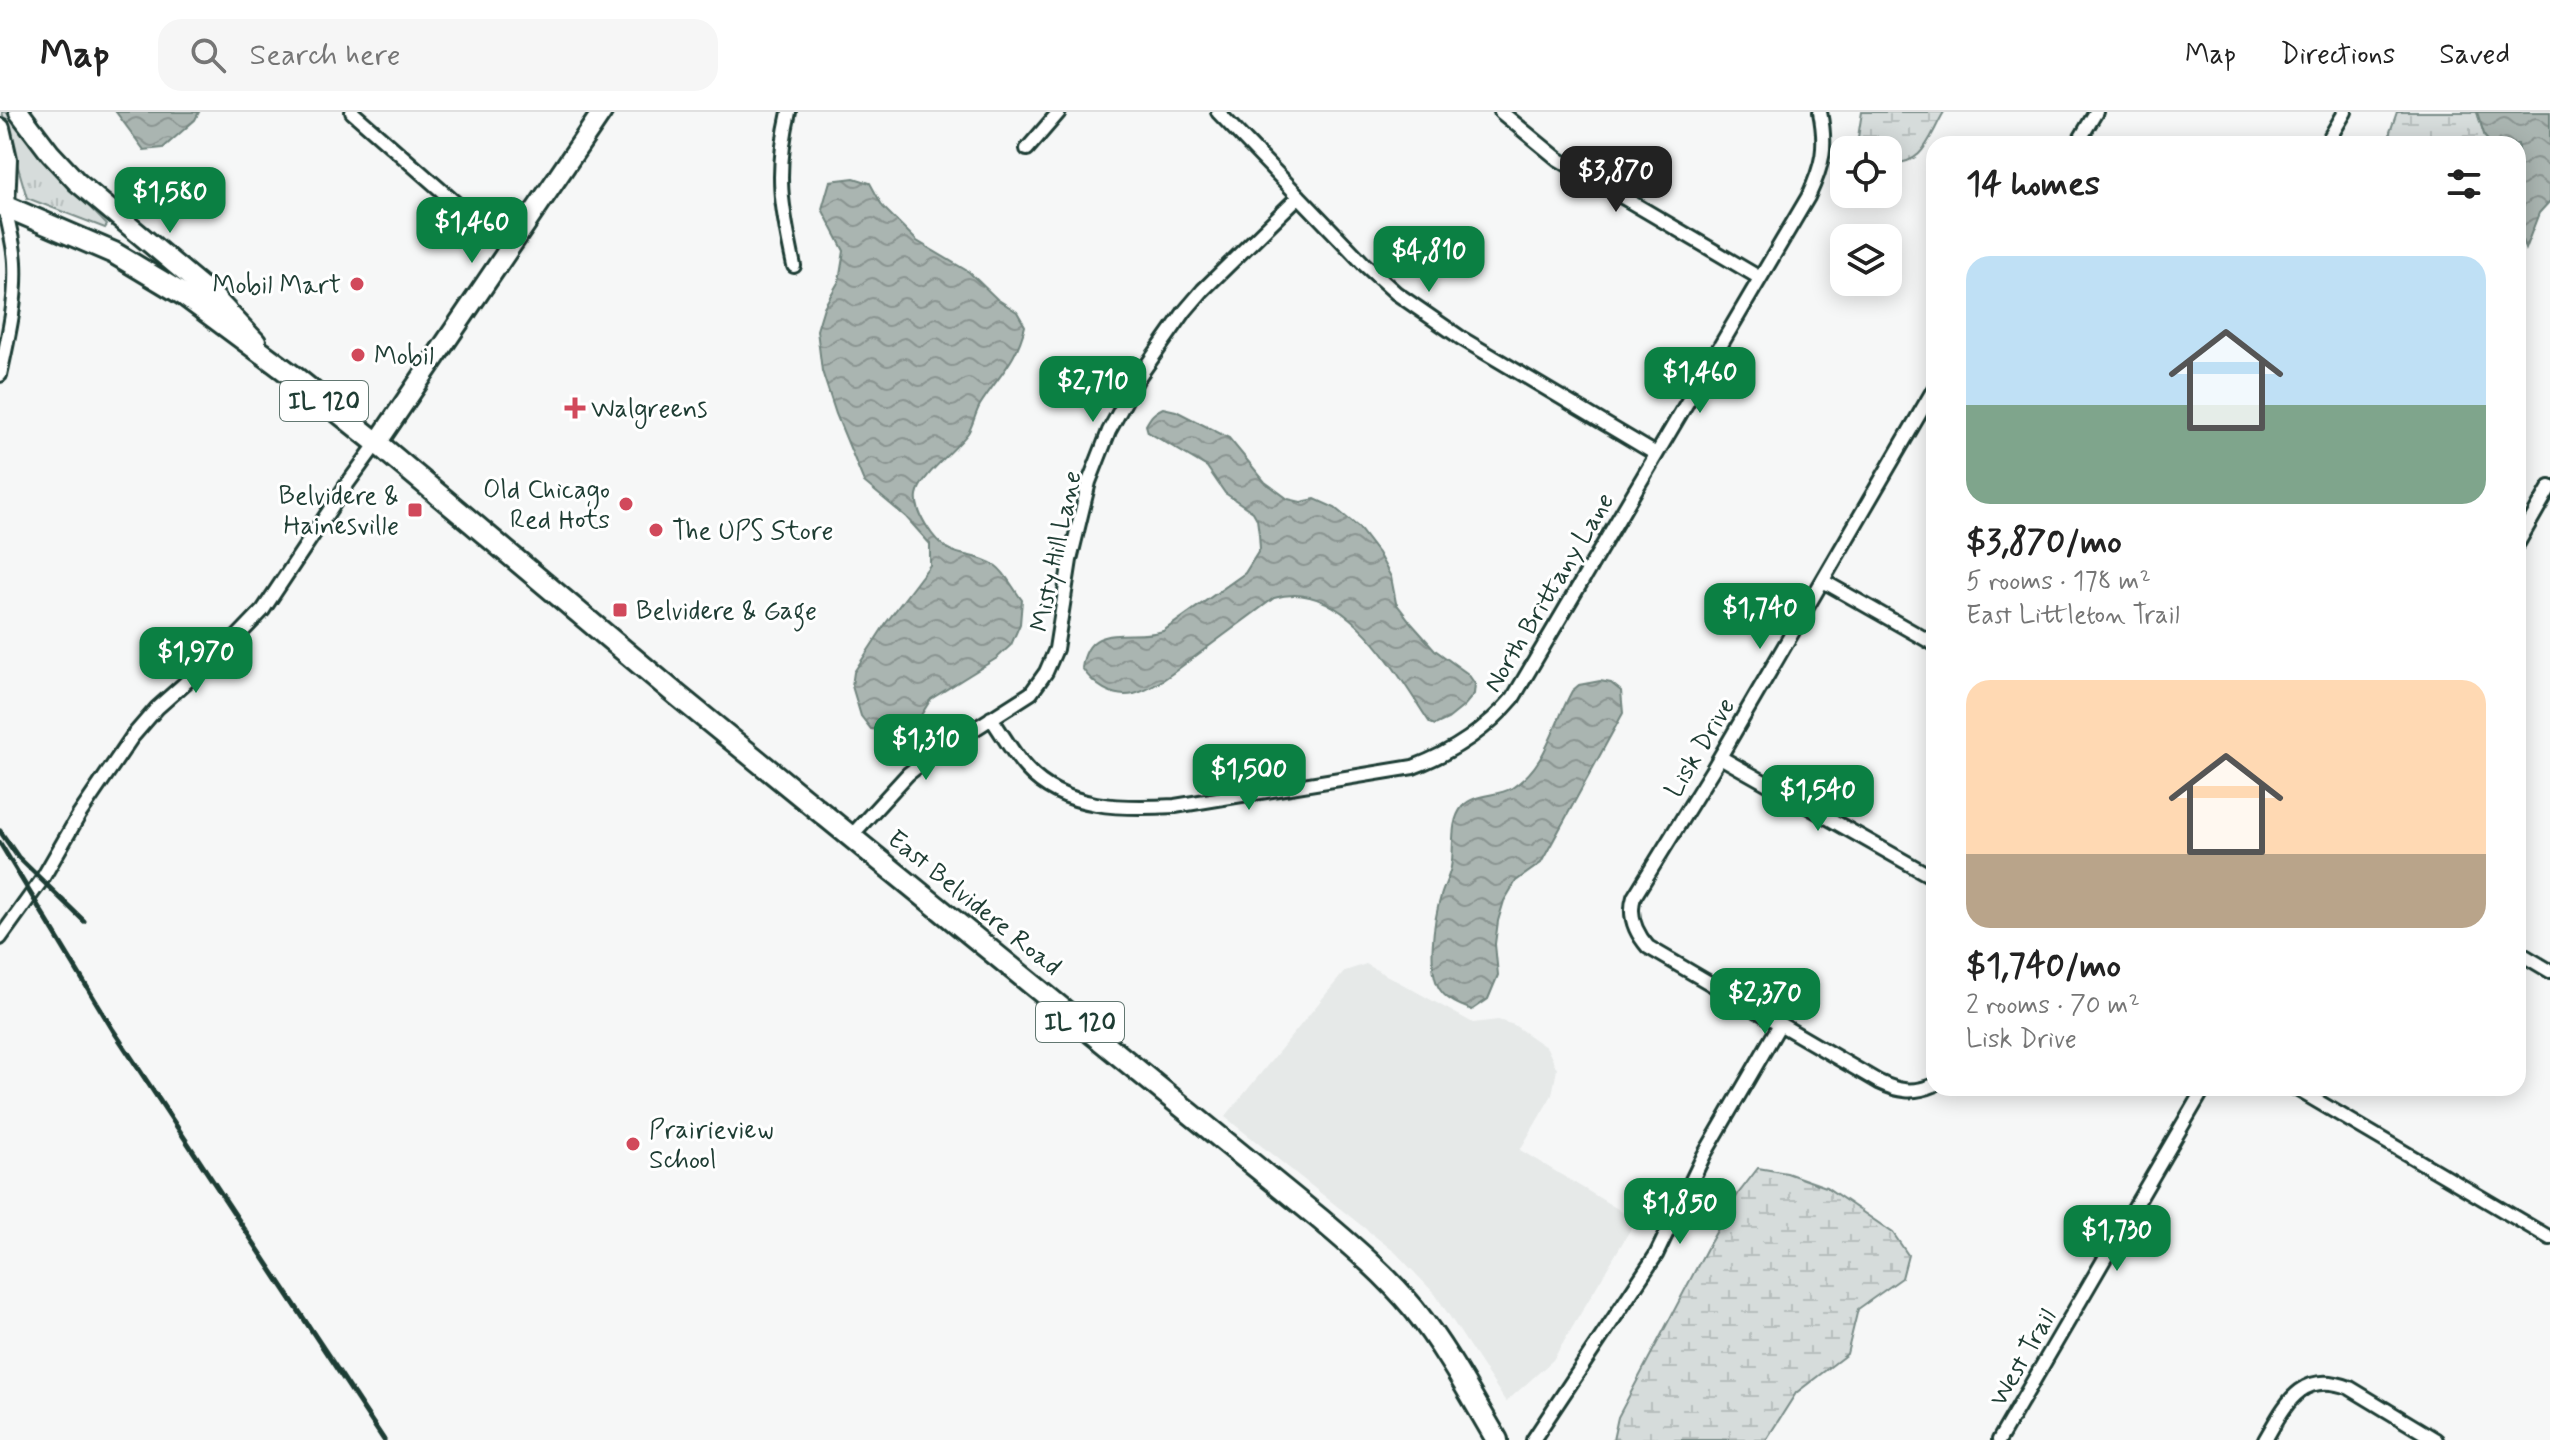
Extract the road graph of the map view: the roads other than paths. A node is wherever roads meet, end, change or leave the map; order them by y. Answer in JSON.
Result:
{"nodes":[{"id":1,"x":19,"y":112,"type":"edge"},
{"id":2,"x":352,"y":112,"type":"edge"},
{"id":3,"x":602,"y":112,"type":"edge"},
{"id":4,"x":789,"y":112,"type":"edge"},
{"id":5,"x":1059,"y":112,"type":"edge"},
{"id":6,"x":1218,"y":112,"type":"edge"},
{"id":7,"x":1501,"y":112,"type":"edge"},
{"id":8,"x":2096,"y":112,"type":"edge"},
{"id":9,"x":2345,"y":112,"type":"edge"},
{"id":10,"x":1821,"y":117,"type":"edge"},
{"id":11,"x":0,"y":128,"type":"edge"},
{"id":12,"x":2082,"y":136,"type":"edge"},
{"id":13,"x":2331,"y":136,"type":"edge"},
{"id":14,"x":1027,"y":149,"type":"dead end"},
{"id":15,"x":1299,"y":196,"type":"junction"},
{"id":16,"x":2,"y":202,"type":"edge"},
{"id":17,"x":508,"y":249,"type":"junction"},
{"id":18,"x":794,"y":266,"type":"dead end"},
{"id":19,"x":1760,"y":278,"type":"junction"},
{"id":20,"x":0,"y":375,"type":"edge"},
{"id":21,"x":297,"y":379,"type":"junction"},
{"id":22,"x":1926,"y":411,"type":"edge"},
{"id":23,"x":377,"y":443,"type":"junction"},
{"id":24,"x":1656,"y":454,"type":"junction"},
{"id":25,"x":2550,"y":487,"type":"edge"},
{"id":26,"x":2526,"y":529,"type":"edge"},
{"id":27,"x":1823,"y":581,"type":"junction"},
{"id":28,"x":1926,"y":639,"type":"edge"},
{"id":29,"x":991,"y":718,"type":"junction"},
{"id":30,"x":1720,"y":757,"type":"junction"},
{"id":31,"x":852,"y":835,"type":"junction"},
{"id":32,"x":1926,"y":873,"type":"edge"},
{"id":33,"x":0,"y":938,"type":"edge"},
{"id":34,"x":2526,"y":955,"type":"edge"},
{"id":35,"x":2548,"y":964,"type":"edge"},
{"id":36,"x":1780,"y":1024,"type":"junction"},
{"id":37,"x":1926,"y":1087,"type":"edge"},
{"id":38,"x":2199,"y":1096,"type":"edge"},
{"id":39,"x":2309,"y":1096,"type":"edge"},
{"id":40,"x":2550,"y":1238,"type":"edge"},
{"id":41,"x":1497,"y":1440,"type":"edge"},
{"id":42,"x":1533,"y":1440,"type":"edge"},
{"id":43,"x":1999,"y":1440,"type":"edge"},
{"id":44,"x":2265,"y":1440,"type":"edge"},
{"id":45,"x":2436,"y":1440,"type":"edge"}],
"edges":[{"from":1,"to":21,"type":"main road"},
{"from":2,"to":17,"type":"street"},
{"from":3,"to":17,"type":"main road"},
{"from":4,"to":18,"type":"street"},
{"from":5,"to":14,"type":"street"},
{"from":6,"to":15,"type":"street"},
{"from":7,"to":19,"type":"street"},
{"from":8,"to":12,"type":"street"},
{"from":9,"to":13,"type":"street"},
{"from":10,"to":19,"type":"street","name":"North Brittany Lane"},
{"from":11,"to":16,"type":"main road"},
{"from":15,"to":24,"type":"street"},
{"from":15,"to":29,"type":"street","name":"Misty Hill Lane"},
{"from":16,"to":20,"type":"street"},
{"from":16,"to":21,"type":"main road","number":"IL 120"},
{"from":17,"to":23,"type":"main road"},
{"from":19,"to":24,"type":"street","name":"North Brittany Lane"},
{"from":21,"to":23,"type":"main road","number":"IL 120"},
{"from":22,"to":27,"type":"street","name":"Lisk Drive"},
{"from":23,"to":31,"type":"main road","name":"East Belvidere Road","number":"IL 120"},
{"from":23,"to":33,"type":"street"},
{"from":24,"to":29,"type":"street","name":"North Brittany Lane"},
{"from":25,"to":26,"type":"street"},
{"from":27,"to":28,"type":"street"},
{"from":27,"to":30,"type":"street","name":"Lisk Drive"},
{"from":29,"to":31,"type":"street","name":"Misty Hill Lane"},
{"from":30,"to":32,"type":"street"},
{"from":30,"to":36,"type":"street","name":"Lisk Drive"},
{"from":31,"to":41,"type":"main road","name":"East Belvidere Road","number":"IL 120"},
{"from":34,"to":35,"type":"street"},
{"from":36,"to":37,"type":"street"},
{"from":36,"to":42,"type":"street"},
{"from":38,"to":43,"type":"street","name":"West Trail"},
{"from":39,"to":40,"type":"street"},
{"from":44,"to":45,"type":"street"}]}
